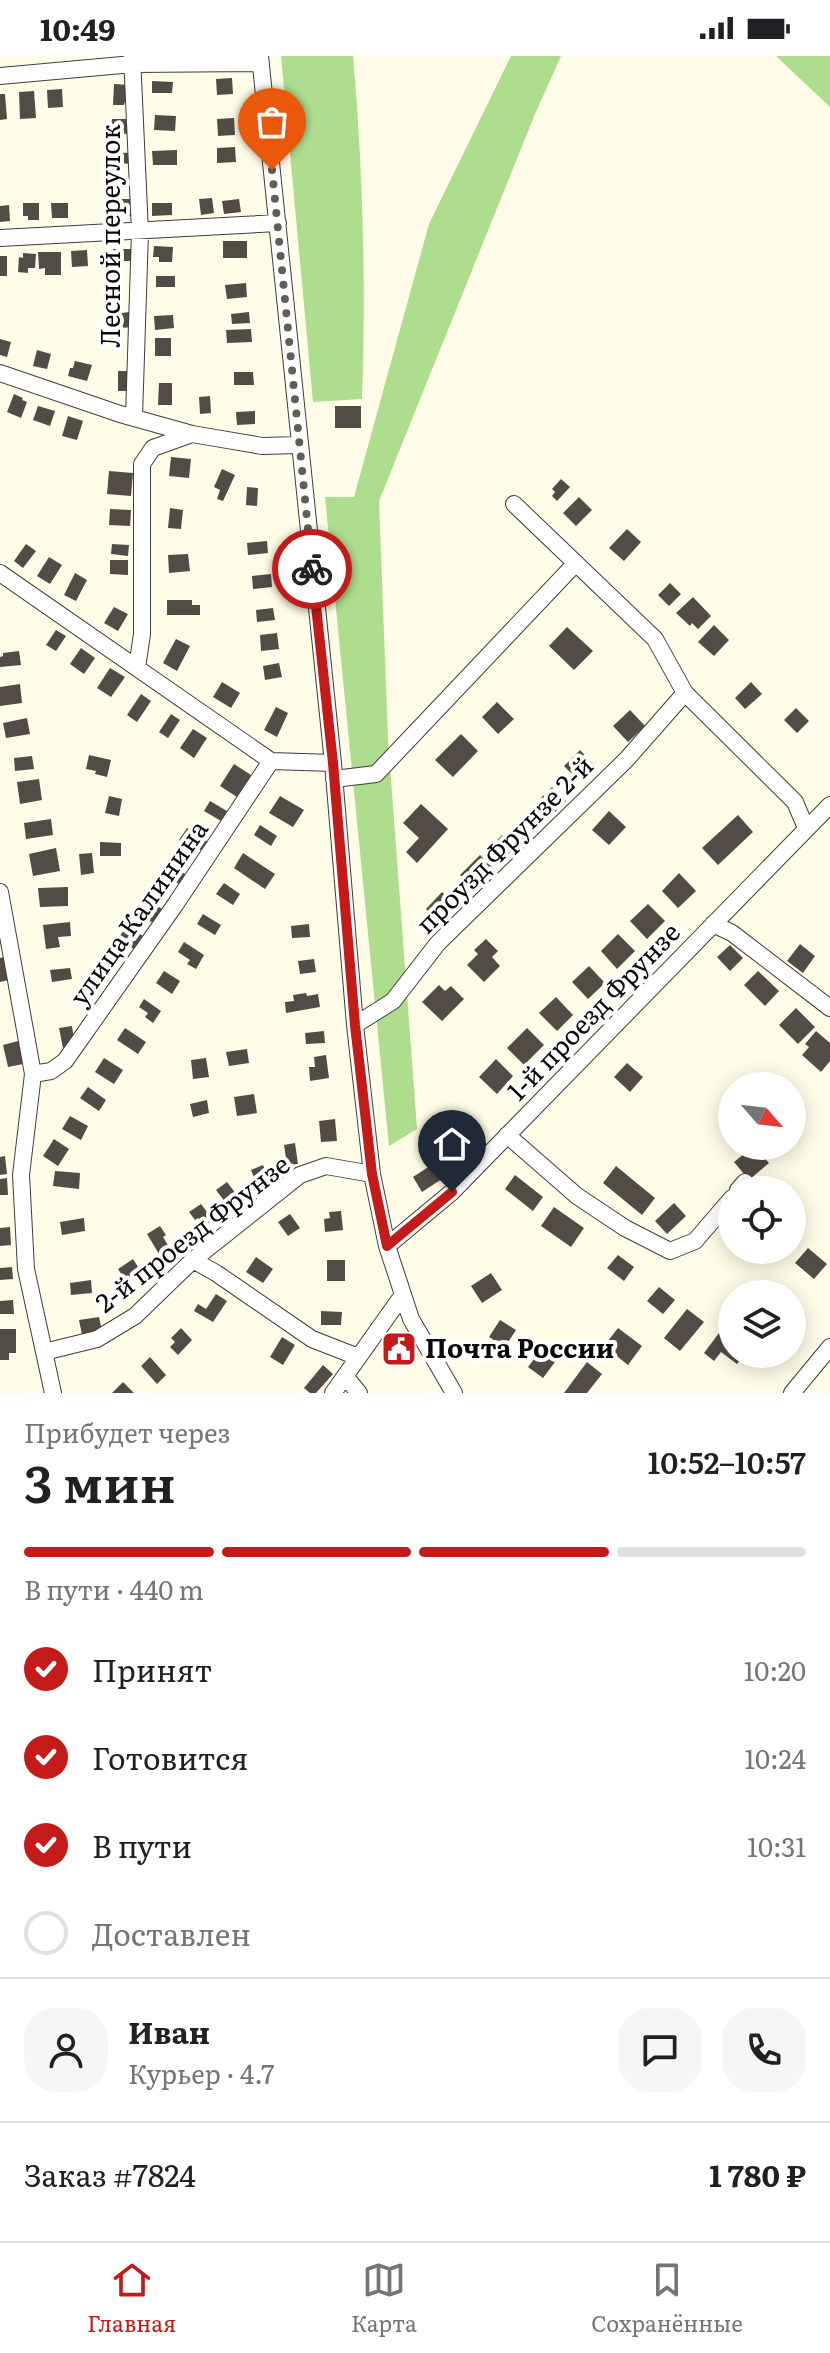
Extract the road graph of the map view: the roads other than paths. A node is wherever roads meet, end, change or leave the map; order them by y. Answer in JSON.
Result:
{"nodes":[{"id":1,"x":132,"y":60,"type":"edge"},
{"id":2,"x":261,"y":60,"type":"edge"},
{"id":3,"x":0,"y":76,"type":"edge"},
{"id":4,"x":278,"y":223,"type":"junction"},
{"id":5,"x":140,"y":232,"type":"junction"},
{"id":6,"x":0,"y":238,"type":"edge"},
{"id":7,"x":0,"y":373,"type":"edge"},
{"id":8,"x":134,"y":417,"type":"junction"},
{"id":9,"x":192,"y":434,"type":"junction"},
{"id":10,"x":300,"y":445,"type":"junction"},
{"id":11,"x":514,"y":504,"type":"dead end"},
{"id":12,"x":576,"y":563,"type":"junction"},
{"id":13,"x":0,"y":573,"type":"edge"},
{"id":14,"x":137,"y":668,"type":"junction"},
{"id":15,"x":685,"y":693,"type":"junction"},
{"id":16,"x":271,"y":761,"type":"junction"},
{"id":17,"x":333,"y":771,"type":"junction"},
{"id":18,"x":830,"y":805,"type":"edge"},
{"id":19,"x":806,"y":828,"type":"junction"},
{"id":20,"x":0,"y":892,"type":"edge"},
{"id":21,"x":713,"y":924,"type":"junction"},
{"id":22,"x":830,"y":1008,"type":"edge"},
{"id":23,"x":355,"y":1025,"type":"junction"},
{"id":24,"x":33,"y":1074,"type":"junction"},
{"id":25,"x":507,"y":1135,"type":"junction"},
{"id":26,"x":372,"y":1174,"type":"junction"},
{"id":27,"x":718,"y":1214,"type":"edge"},
{"id":28,"x":387,"y":1246,"type":"junction"},
{"id":29,"x":193,"y":1260,"type":"junction"},
{"id":30,"x":402,"y":1296,"type":"junction"},
{"id":31,"x":830,"y":1347,"type":"edge"},
{"id":32,"x":44,"y":1352,"type":"junction"},
{"id":33,"x":358,"y":1357,"type":"junction"},
{"id":34,"x":345,"y":1376,"type":"junction"},
{"id":35,"x":53,"y":1393,"type":"edge"},
{"id":36,"x":333,"y":1393,"type":"edge"},
{"id":37,"x":359,"y":1393,"type":"edge"},
{"id":38,"x":454,"y":1393,"type":"edge"},
{"id":39,"x":792,"y":1393,"type":"edge"}],
"edges":[{"from":1,"to":2,"type":"street"},
{"from":1,"to":3,"type":"street"},
{"from":1,"to":5,"type":"street","name":"Лесной переулок"},
{"from":2,"to":4,"type":"street"},
{"from":4,"to":5,"type":"street"},
{"from":4,"to":10,"type":"street"},
{"from":5,"to":6,"type":"street"},
{"from":5,"to":8,"type":"street","name":"Лесной переулок"},
{"from":7,"to":8,"type":"street"},
{"from":8,"to":9,"type":"street"},
{"from":9,"to":10,"type":"street"},
{"from":9,"to":14,"type":"street"},
{"from":10,"to":17,"type":"street"},
{"from":11,"to":12,"type":"street"},
{"from":12,"to":15,"type":"street"},
{"from":12,"to":17,"type":"street"},
{"from":13,"to":14,"type":"street"},
{"from":14,"to":16,"type":"street"},
{"from":15,"to":19,"type":"street"},
{"from":15,"to":23,"type":"street","name":"проузд Фрунзе 2-й"},
{"from":16,"to":17,"type":"street"},
{"from":16,"to":24,"type":"street","name":"улица Калинина"},
{"from":17,"to":23,"type":"street"},
{"from":18,"to":19,"type":"street","name":"1-й проезд Фрунзе"},
{"from":19,"to":21,"type":"street","name":"1-й проезд Фрунзе"},
{"from":20,"to":24,"type":"street"},
{"from":21,"to":22,"type":"street"},
{"from":21,"to":25,"type":"street","name":"1-й проезд Фрунзе"},
{"from":23,"to":26,"type":"street"},
{"from":24,"to":32,"type":"street"},
{"from":25,"to":27,"type":"street"},
{"from":25,"to":28,"type":"street","name":"1-й проезд Фрунзе"},
{"from":26,"to":28,"type":"street"},
{"from":26,"to":29,"type":"street","name":"2-й проезд Фрунзе"},
{"from":28,"to":30,"type":"street"},
{"from":29,"to":32,"type":"street","name":"2-й проезд Фрунзе"},
{"from":29,"to":33,"type":"street"},
{"from":30,"to":33,"type":"street"},
{"from":30,"to":38,"type":"street"},
{"from":31,"to":39,"type":"street"},
{"from":32,"to":35,"type":"street"},
{"from":33,"to":34,"type":"street"},
{"from":34,"to":36,"type":"street"},
{"from":34,"to":37,"type":"street"}]}
